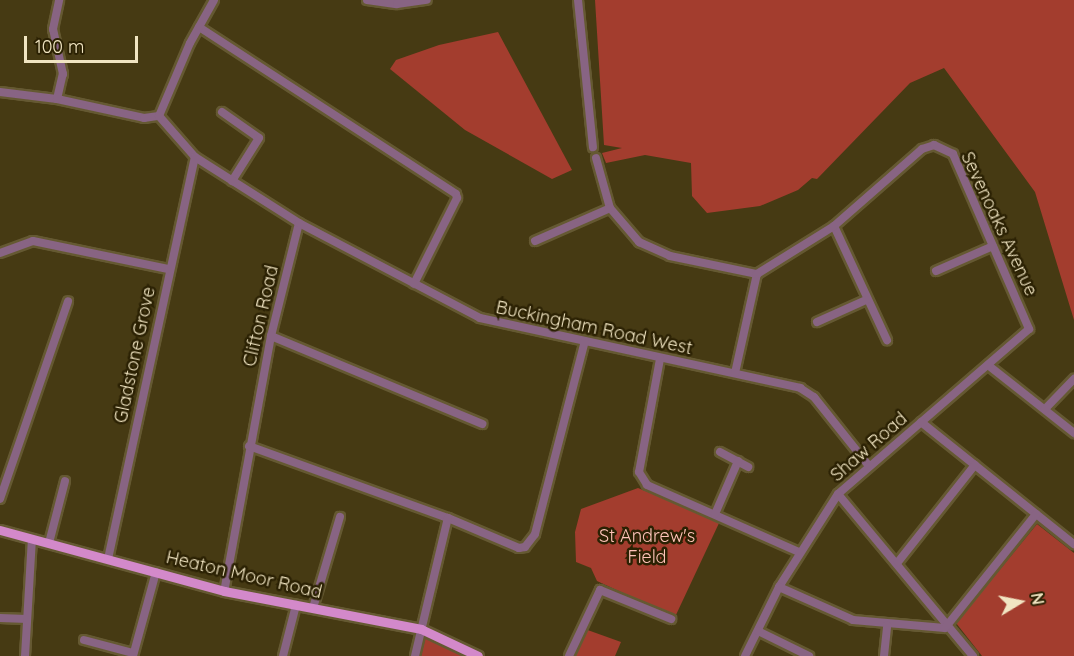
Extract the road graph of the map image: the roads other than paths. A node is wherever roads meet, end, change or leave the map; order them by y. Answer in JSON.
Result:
{"nodes":[{"id":1,"x":59,"y":0,"type":"edge"},
{"id":2,"x":214,"y":0,"type":"edge"},
{"id":3,"x":368,"y":0,"type":"edge"},
{"id":4,"x":427,"y":0,"type":"edge"},
{"id":5,"x":579,"y":0,"type":"edge"},
{"id":6,"x":199,"y":27,"type":"junction"},
{"id":7,"x":0,"y":92,"type":"edge"},
{"id":8,"x":57,"y":99,"type":"junction"},
{"id":9,"x":222,"y":112,"type":"dead end"},
{"id":10,"x":159,"y":116,"type":"junction"},
{"id":11,"x":594,"y":147,"type":"dead end"},
{"id":12,"x":195,"y":157,"type":"junction"},
{"id":13,"x":596,"y":158,"type":"dead end"},
{"id":14,"x":232,"y":181,"type":"junction"},
{"id":15,"x":610,"y":208,"type":"junction"},
{"id":16,"x":299,"y":223,"type":"junction"},
{"id":17,"x":834,"y":226,"type":"junction"},
{"id":18,"x":535,"y":241,"type":"dead end"},
{"id":19,"x":993,"y":246,"type":"junction"},
{"id":20,"x":0,"y":253,"type":"edge"},
{"id":21,"x":168,"y":269,"type":"junction"},
{"id":22,"x":936,"y":271,"type":"dead end"},
{"id":23,"x":757,"y":274,"type":"junction"},
{"id":24,"x":414,"y":284,"type":"junction"},
{"id":25,"x":866,"y":300,"type":"junction"},
{"id":26,"x":68,"y":301,"type":"dead end"},
{"id":27,"x":817,"y":322,"type":"dead end"},
{"id":28,"x":1028,"y":322,"type":"joint"},
{"id":29,"x":271,"y":336,"type":"junction"},
{"id":30,"x":887,"y":340,"type":"dead end"},
{"id":31,"x":585,"y":341,"type":"junction"},
{"id":32,"x":660,"y":359,"type":"junction"},
{"id":33,"x":988,"y":365,"type":"junction"},
{"id":34,"x":735,"y":373,"type":"junction"},
{"id":35,"x":1074,"y":379,"type":"edge"},
{"id":36,"x":1045,"y":409,"type":"junction"},
{"id":37,"x":921,"y":422,"type":"junction"},
{"id":38,"x":482,"y":424,"type":"dead end"},
{"id":39,"x":1074,"y":433,"type":"edge"},
{"id":40,"x":249,"y":446,"type":"junction"},
{"id":41,"x":720,"y":452,"type":"dead end"},
{"id":42,"x":738,"y":461,"type":"junction"},
{"id":43,"x":868,"y":465,"type":"junction"},
{"id":44,"x":975,"y":465,"type":"junction"},
{"id":45,"x":748,"y":467,"type":"dead end"},
{"id":46,"x":65,"y":481,"type":"dead end"},
{"id":47,"x":838,"y":494,"type":"junction"},
{"id":48,"x":0,"y":499,"type":"edge"},
{"id":49,"x":715,"y":514,"type":"junction"},
{"id":50,"x":1036,"y":514,"type":"junction"},
{"id":51,"x":340,"y":517,"type":"dead end"},
{"id":52,"x":448,"y":518,"type":"junction"},
{"id":53,"x":0,"y":530,"type":"edge"},
{"id":54,"x":32,"y":539,"type":"junction"},
{"id":55,"x":49,"y":543,"type":"junction"},
{"id":56,"x":1074,"y":544,"type":"edge"},
{"id":57,"x":799,"y":552,"type":"junction"},
{"id":58,"x":108,"y":559,"type":"junction"},
{"id":59,"x":898,"y":562,"type":"junction"},
{"id":60,"x":156,"y":572,"type":"junction"},
{"id":61,"x":779,"y":587,"type":"junction"},
{"id":62,"x":224,"y":591,"type":"junction"},
{"id":63,"x":296,"y":605,"type":"junction"},
{"id":64,"x":313,"y":608,"type":"junction"},
{"id":65,"x":0,"y":618,"type":"edge"},
{"id":66,"x":27,"y":619,"type":"junction"},
{"id":67,"x":671,"y":619,"type":"dead end"},
{"id":68,"x":887,"y":625,"type":"junction"},
{"id":69,"x":949,"y":625,"type":"junction"},
{"id":70,"x":421,"y":629,"type":"junction"},
{"id":71,"x":758,"y":631,"type":"junction"},
{"id":72,"x":84,"y":640,"type":"dead end"},
{"id":73,"x":133,"y":654,"type":"edge"},
{"id":74,"x":25,"y":656,"type":"edge"},
{"id":75,"x":283,"y":656,"type":"edge"},
{"id":76,"x":415,"y":656,"type":"edge"},
{"id":77,"x":478,"y":656,"type":"edge"},
{"id":78,"x":569,"y":656,"type":"edge"},
{"id":79,"x":745,"y":656,"type":"edge"},
{"id":80,"x":809,"y":656,"type":"edge"},
{"id":81,"x":884,"y":656,"type":"edge"},
{"id":82,"x":973,"y":656,"type":"edge"}],
"edges":[{"from":1,"to":8,"type":"street"},
{"from":2,"to":6,"type":"street"},
{"from":3,"to":4,"type":"street"},
{"from":5,"to":11,"type":"street"},
{"from":6,"to":10,"type":"street"},
{"from":6,"to":24,"type":"street"},
{"from":7,"to":8,"type":"street"},
{"from":8,"to":10,"type":"street"},
{"from":9,"to":14,"type":"street"},
{"from":10,"to":12,"type":"street"},
{"from":12,"to":14,"type":"street"},
{"from":12,"to":21,"type":"street","name":"Gladstone Grove"},
{"from":13,"to":15,"type":"street"},
{"from":14,"to":16,"type":"street"},
{"from":15,"to":18,"type":"street"},
{"from":15,"to":23,"type":"street"},
{"from":16,"to":24,"type":"street","name":"Buckingham Road West"},
{"from":16,"to":29,"type":"street","name":"Clifton Road"},
{"from":17,"to":19,"type":"street","name":"Sevenoaks Avenue"},
{"from":17,"to":23,"type":"street","name":"Sevenoaks Avenue"},
{"from":17,"to":25,"type":"street"},
{"from":19,"to":22,"type":"street"},
{"from":19,"to":28,"type":"street","name":"Sevenoaks Avenue"},
{"from":20,"to":21,"type":"street"},
{"from":21,"to":58,"type":"street","name":"Gladstone Grove"},
{"from":23,"to":34,"type":"street"},
{"from":24,"to":31,"type":"street","name":"Buckingham Road West"},
{"from":25,"to":27,"type":"street"},
{"from":25,"to":30,"type":"street"},
{"from":26,"to":48,"type":"street"},
{"from":28,"to":33,"type":"street","name":"Shaw Road"},
{"from":29,"to":38,"type":"street"},
{"from":29,"to":40,"type":"street","name":"Clifton Road"},
{"from":31,"to":32,"type":"street","name":"Buckingham Road West"},
{"from":31,"to":52,"type":"street"},
{"from":32,"to":34,"type":"street","name":"Buckingham Road West"},
{"from":32,"to":49,"type":"street"},
{"from":33,"to":36,"type":"street"},
{"from":33,"to":37,"type":"street","name":"Shaw Road"},
{"from":34,"to":43,"type":"street","name":"Buckingham Road West"},
{"from":35,"to":36,"type":"street"},
{"from":36,"to":39,"type":"street"},
{"from":37,"to":43,"type":"street","name":"Shaw Road"},
{"from":37,"to":44,"type":"street"},
{"from":40,"to":52,"type":"street"},
{"from":40,"to":62,"type":"street","name":"Clifton Road"},
{"from":41,"to":42,"type":"street"},
{"from":42,"to":45,"type":"street"},
{"from":42,"to":49,"type":"street"},
{"from":43,"to":47,"type":"street","name":"Shaw Road"},
{"from":44,"to":50,"type":"street"},
{"from":44,"to":59,"type":"street"},
{"from":46,"to":55,"type":"street"},
{"from":47,"to":57,"type":"street","name":"Shaw Road"},
{"from":47,"to":59,"type":"street"},
{"from":49,"to":57,"type":"street"},
{"from":50,"to":56,"type":"street"},
{"from":50,"to":69,"type":"street"},
{"from":51,"to":64,"type":"street"},
{"from":52,"to":70,"type":"street"},
{"from":53,"to":54,"type":"main road","name":"Heaton Moor Road"},
{"from":54,"to":55,"type":"main road","name":"Heaton Moor Road"},
{"from":54,"to":66,"type":"street"},
{"from":55,"to":58,"type":"main road","name":"Heaton Moor Road"},
{"from":57,"to":61,"type":"street","name":"Shaw Road"},
{"from":58,"to":60,"type":"main road","name":"Heaton Moor Road"},
{"from":59,"to":69,"type":"street"},
{"from":60,"to":62,"type":"main road","name":"Heaton Moor Road"},
{"from":60,"to":73,"type":"street"},
{"from":61,"to":68,"type":"street"},
{"from":61,"to":71,"type":"street","name":"Shaw Road"},
{"from":62,"to":63,"type":"main road","name":"Heaton Moor Road"},
{"from":63,"to":64,"type":"main road","name":"Heaton Moor Road"},
{"from":63,"to":75,"type":"street"},
{"from":64,"to":70,"type":"main road","name":"Heaton Moor Road"},
{"from":65,"to":66,"type":"street"},
{"from":66,"to":74,"type":"street"},
{"from":67,"to":78,"type":"street"},
{"from":68,"to":69,"type":"street"},
{"from":68,"to":81,"type":"street"},
{"from":69,"to":82,"type":"street"},
{"from":70,"to":76,"type":"street"},
{"from":70,"to":77,"type":"main road","name":"Heaton Moor Road"},
{"from":71,"to":79,"type":"street","name":"Shaw Road"},
{"from":71,"to":80,"type":"street"},
{"from":72,"to":73,"type":"street"}]}
